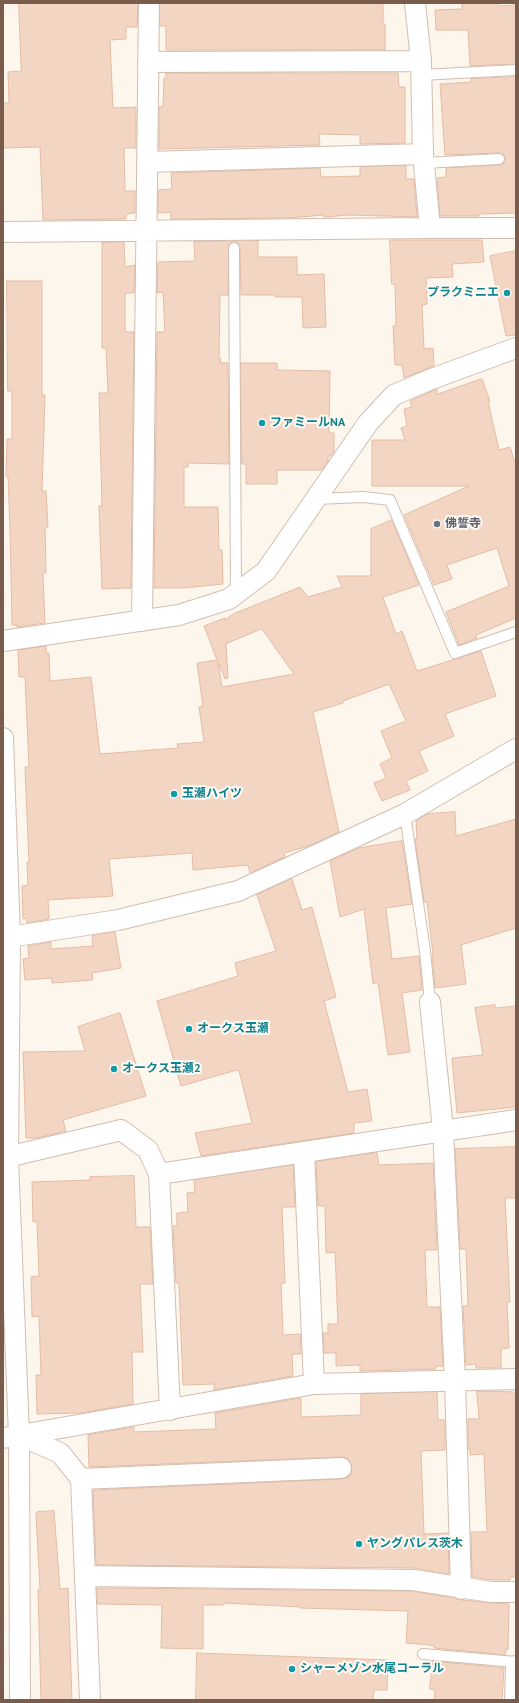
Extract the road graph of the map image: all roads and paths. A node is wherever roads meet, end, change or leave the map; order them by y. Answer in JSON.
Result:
{"nodes":[{"id":1,"x":149,"y":3,"type":"edge"},
{"id":2,"x":415,"y":3,"type":"edge"},
{"id":3,"x":148,"y":62,"type":"junction"},
{"id":4,"x":421,"y":68,"type":"junction"},
{"id":5,"x":516,"y":70,"type":"edge"},
{"id":6,"x":423,"y":159,"type":"junction"},
{"id":7,"x":499,"y":159,"type":"dead end"},
{"id":8,"x":147,"y":162,"type":"junction"},
{"id":9,"x":430,"y":228,"type":"junction"},
{"id":10,"x":516,"y":228,"type":"edge"},
{"id":11,"x":147,"y":231,"type":"junction"},
{"id":12,"x":3,"y":232,"type":"edge"},
{"id":13,"x":234,"y":248,"type":"dead end"},
{"id":14,"x":516,"y":348,"type":"edge"},
{"id":15,"x":316,"y":499,"type":"junction"},
{"id":16,"x":236,"y":594,"type":"junction"},
{"id":17,"x":142,"y":621,"type":"junction"},
{"id":18,"x":516,"y":632,"type":"edge"},
{"id":19,"x":3,"y":641,"type":"edge"},
{"id":20,"x":3,"y":738,"type":"edge"},
{"id":21,"x":516,"y":749,"type":"edge"},
{"id":22,"x":405,"y":814,"type":"junction"},
{"id":23,"x":6,"y":938,"type":"edge"},
{"id":24,"x":430,"y":1002,"type":"joint"},
{"id":25,"x":516,"y":1120,"type":"edge"},
{"id":26,"x":443,"y":1130,"type":"junction"},
{"id":27,"x":304,"y":1152,"type":"junction"},
{"id":28,"x":6,"y":1158,"type":"edge"},
{"id":29,"x":159,"y":1174,"type":"junction"},
{"id":30,"x":516,"y":1379,"type":"edge"},
{"id":31,"x":455,"y":1381,"type":"junction"},
{"id":32,"x":314,"y":1384,"type":"junction"},
{"id":33,"x":170,"y":1410,"type":"junction"},
{"id":34,"x":11,"y":1436,"type":"edge"},
{"id":35,"x":341,"y":1468,"type":"dead end"},
{"id":36,"x":81,"y":1480,"type":"junction"},
{"id":37,"x":85,"y":1576,"type":"junction"},
{"id":38,"x":461,"y":1589,"type":"junction"},
{"id":39,"x":516,"y":1592,"type":"edge"},
{"id":40,"x":423,"y":1654,"type":"dead end"},
{"id":41,"x":516,"y":1662,"type":"edge"},
{"id":42,"x":516,"y":1666,"type":"edge"},
{"id":43,"x":20,"y":1700,"type":"edge"},
{"id":44,"x":90,"y":1700,"type":"edge"},
{"id":45,"x":515,"y":1700,"type":"edge"}],
"edges":[{"from":1,"to":3,"type":"street"},
{"from":2,"to":4,"type":"street"},
{"from":3,"to":4,"type":"street"},
{"from":3,"to":8,"type":"street"},
{"from":4,"to":5,"type":"lane"},
{"from":4,"to":6,"type":"street"},
{"from":6,"to":7,"type":"lane"},
{"from":6,"to":8,"type":"street"},
{"from":6,"to":9,"type":"street"},
{"from":8,"to":11,"type":"street"},
{"from":9,"to":10,"type":"street"},
{"from":9,"to":11,"type":"street"},
{"from":11,"to":12,"type":"street"},
{"from":11,"to":17,"type":"street"},
{"from":13,"to":16,"type":"lane"},
{"from":14,"to":15,"type":"street"},
{"from":15,"to":16,"type":"street"},
{"from":15,"to":18,"type":"lane"},
{"from":16,"to":17,"type":"street"},
{"from":17,"to":19,"type":"street"},
{"from":20,"to":23,"type":"street"},
{"from":21,"to":22,"type":"street"},
{"from":22,"to":23,"type":"street"},
{"from":22,"to":24,"type":"lane"},
{"from":23,"to":28,"type":"street"},
{"from":24,"to":26,"type":"street"},
{"from":25,"to":26,"type":"street"},
{"from":26,"to":27,"type":"street"},
{"from":26,"to":31,"type":"street"},
{"from":27,"to":29,"type":"street"},
{"from":27,"to":32,"type":"street"},
{"from":28,"to":29,"type":"street"},
{"from":28,"to":34,"type":"street"},
{"from":29,"to":33,"type":"street"},
{"from":30,"to":31,"type":"street"},
{"from":31,"to":32,"type":"street"},
{"from":31,"to":38,"type":"street"},
{"from":32,"to":33,"type":"street"},
{"from":33,"to":34,"type":"street"},
{"from":34,"to":36,"type":"street"},
{"from":34,"to":43,"type":"street"},
{"from":35,"to":36,"type":"street"},
{"from":36,"to":37,"type":"street"},
{"from":37,"to":38,"type":"street"},
{"from":37,"to":44,"type":"street"},
{"from":38,"to":39,"type":"street"},
{"from":40,"to":41,"type":"lane"},
{"from":42,"to":45,"type":"street"}]}
